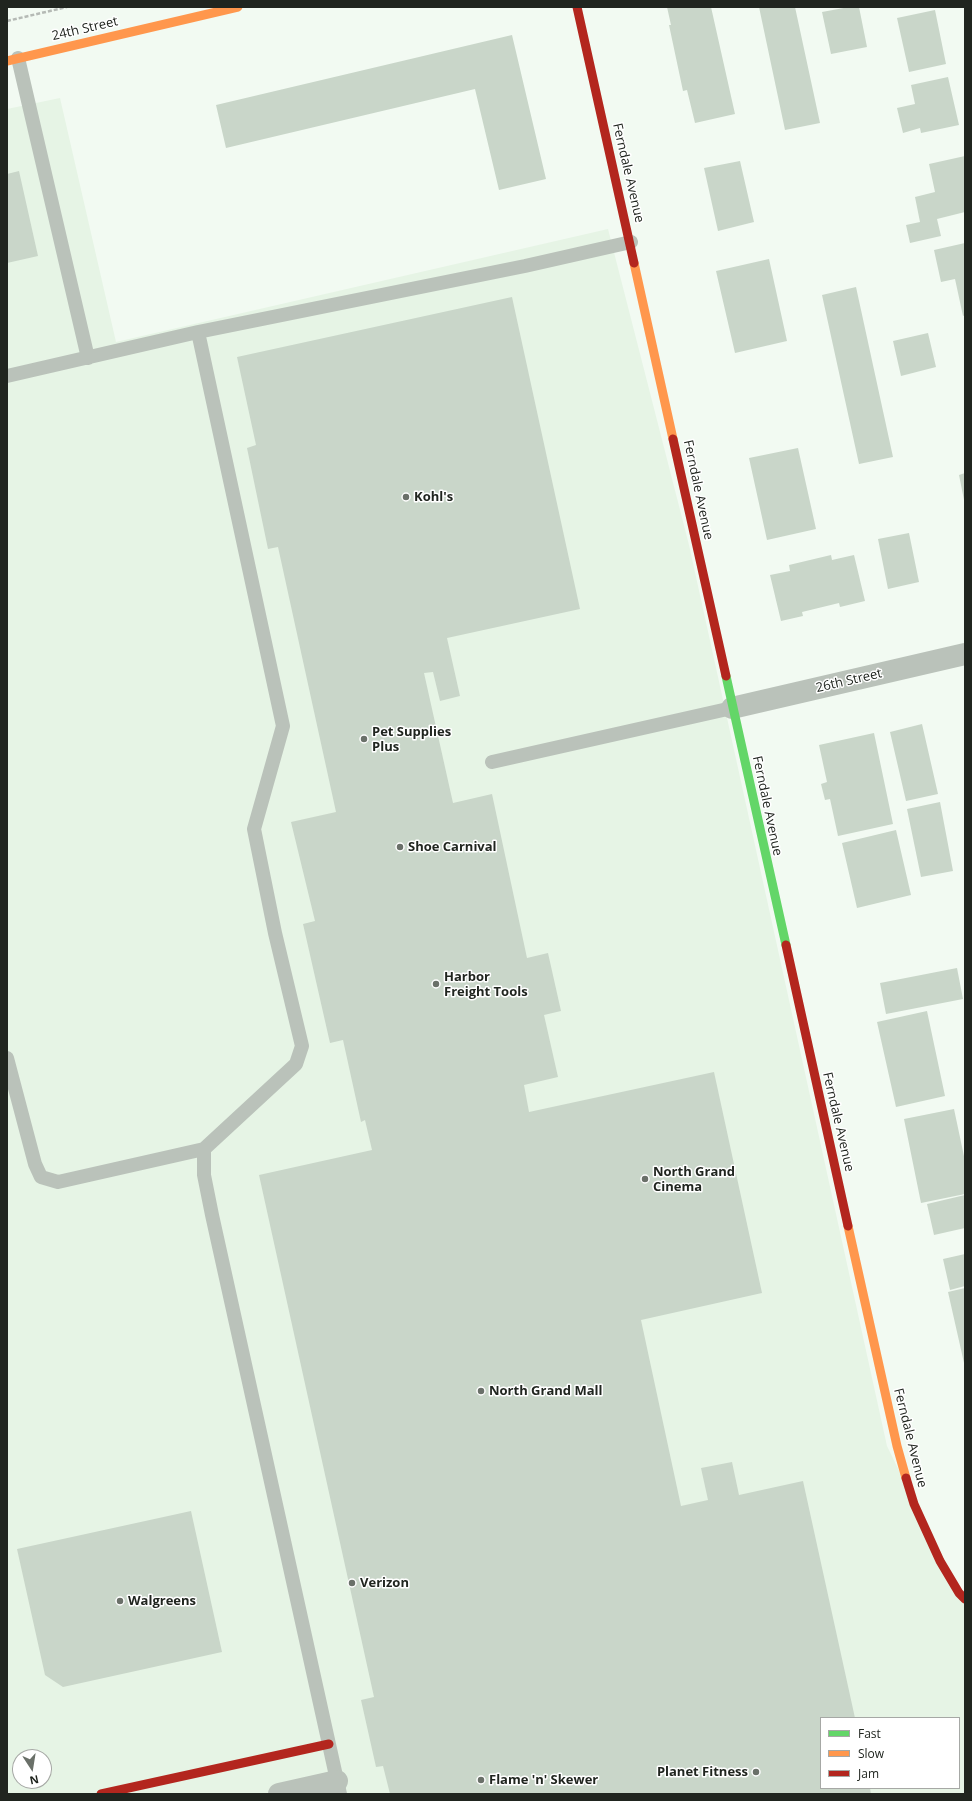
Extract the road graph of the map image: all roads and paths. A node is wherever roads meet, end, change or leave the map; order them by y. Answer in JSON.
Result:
{"nodes":[{"id":1,"x":67,"y":7,"type":"edge"},
{"id":2,"x":238,"y":7,"type":"edge"},
{"id":3,"x":577,"y":7,"type":"edge"},
{"id":4,"x":210,"y":10,"type":"edge"},
{"id":5,"x":7,"y":21,"type":"edge"},
{"id":6,"x":13,"y":60,"type":"edge"},
{"id":7,"x":630,"y":242,"type":"junction"},
{"id":8,"x":198,"y":332,"type":"junction"},
{"id":9,"x":88,"y":358,"type":"junction"},
{"id":10,"x":7,"y":376,"type":"edge"},
{"id":11,"x":965,"y":654,"type":"edge"},
{"id":12,"x":732,"y":708,"type":"junction"},
{"id":13,"x":492,"y":762,"type":"dead end"},
{"id":14,"x":7,"y":1058,"type":"edge"},
{"id":15,"x":13,"y":1108,"type":"edge"},
{"id":16,"x":204,"y":1149,"type":"junction"},
{"id":17,"x":963,"y":1594,"type":"edge"},
{"id":18,"x":329,"y":1744,"type":"junction"},
{"id":19,"x":338,"y":1788,"type":"edge"},
{"id":20,"x":101,"y":1794,"type":"edge"},
{"id":21,"x":279,"y":1794,"type":"edge"}],
"edges":[{"from":1,"to":5,"type":"path"},
{"from":2,"to":4,"type":"street","name":"24th Street"},
{"from":3,"to":7,"type":"street","name":"Ferndale Avenue"},
{"from":4,"to":6,"type":"street","name":"24th Street"},
{"from":6,"to":9,"type":"lane"},
{"from":7,"to":8,"type":"lane"},
{"from":7,"to":12,"type":"street","name":"Ferndale Avenue"},
{"from":8,"to":9,"type":"lane"},
{"from":8,"to":16,"type":"lane"},
{"from":9,"to":10,"type":"lane"},
{"from":11,"to":12,"type":"street","name":"26th Street"},
{"from":12,"to":13,"type":"lane"},
{"from":12,"to":17,"type":"street","name":"Ferndale Avenue"},
{"from":14,"to":15,"type":"lane"},
{"from":15,"to":16,"type":"lane"},
{"from":16,"to":18,"type":"lane"},
{"from":18,"to":19,"type":"lane"},
{"from":18,"to":20,"type":"street"},
{"from":19,"to":21,"type":"street"}]}
